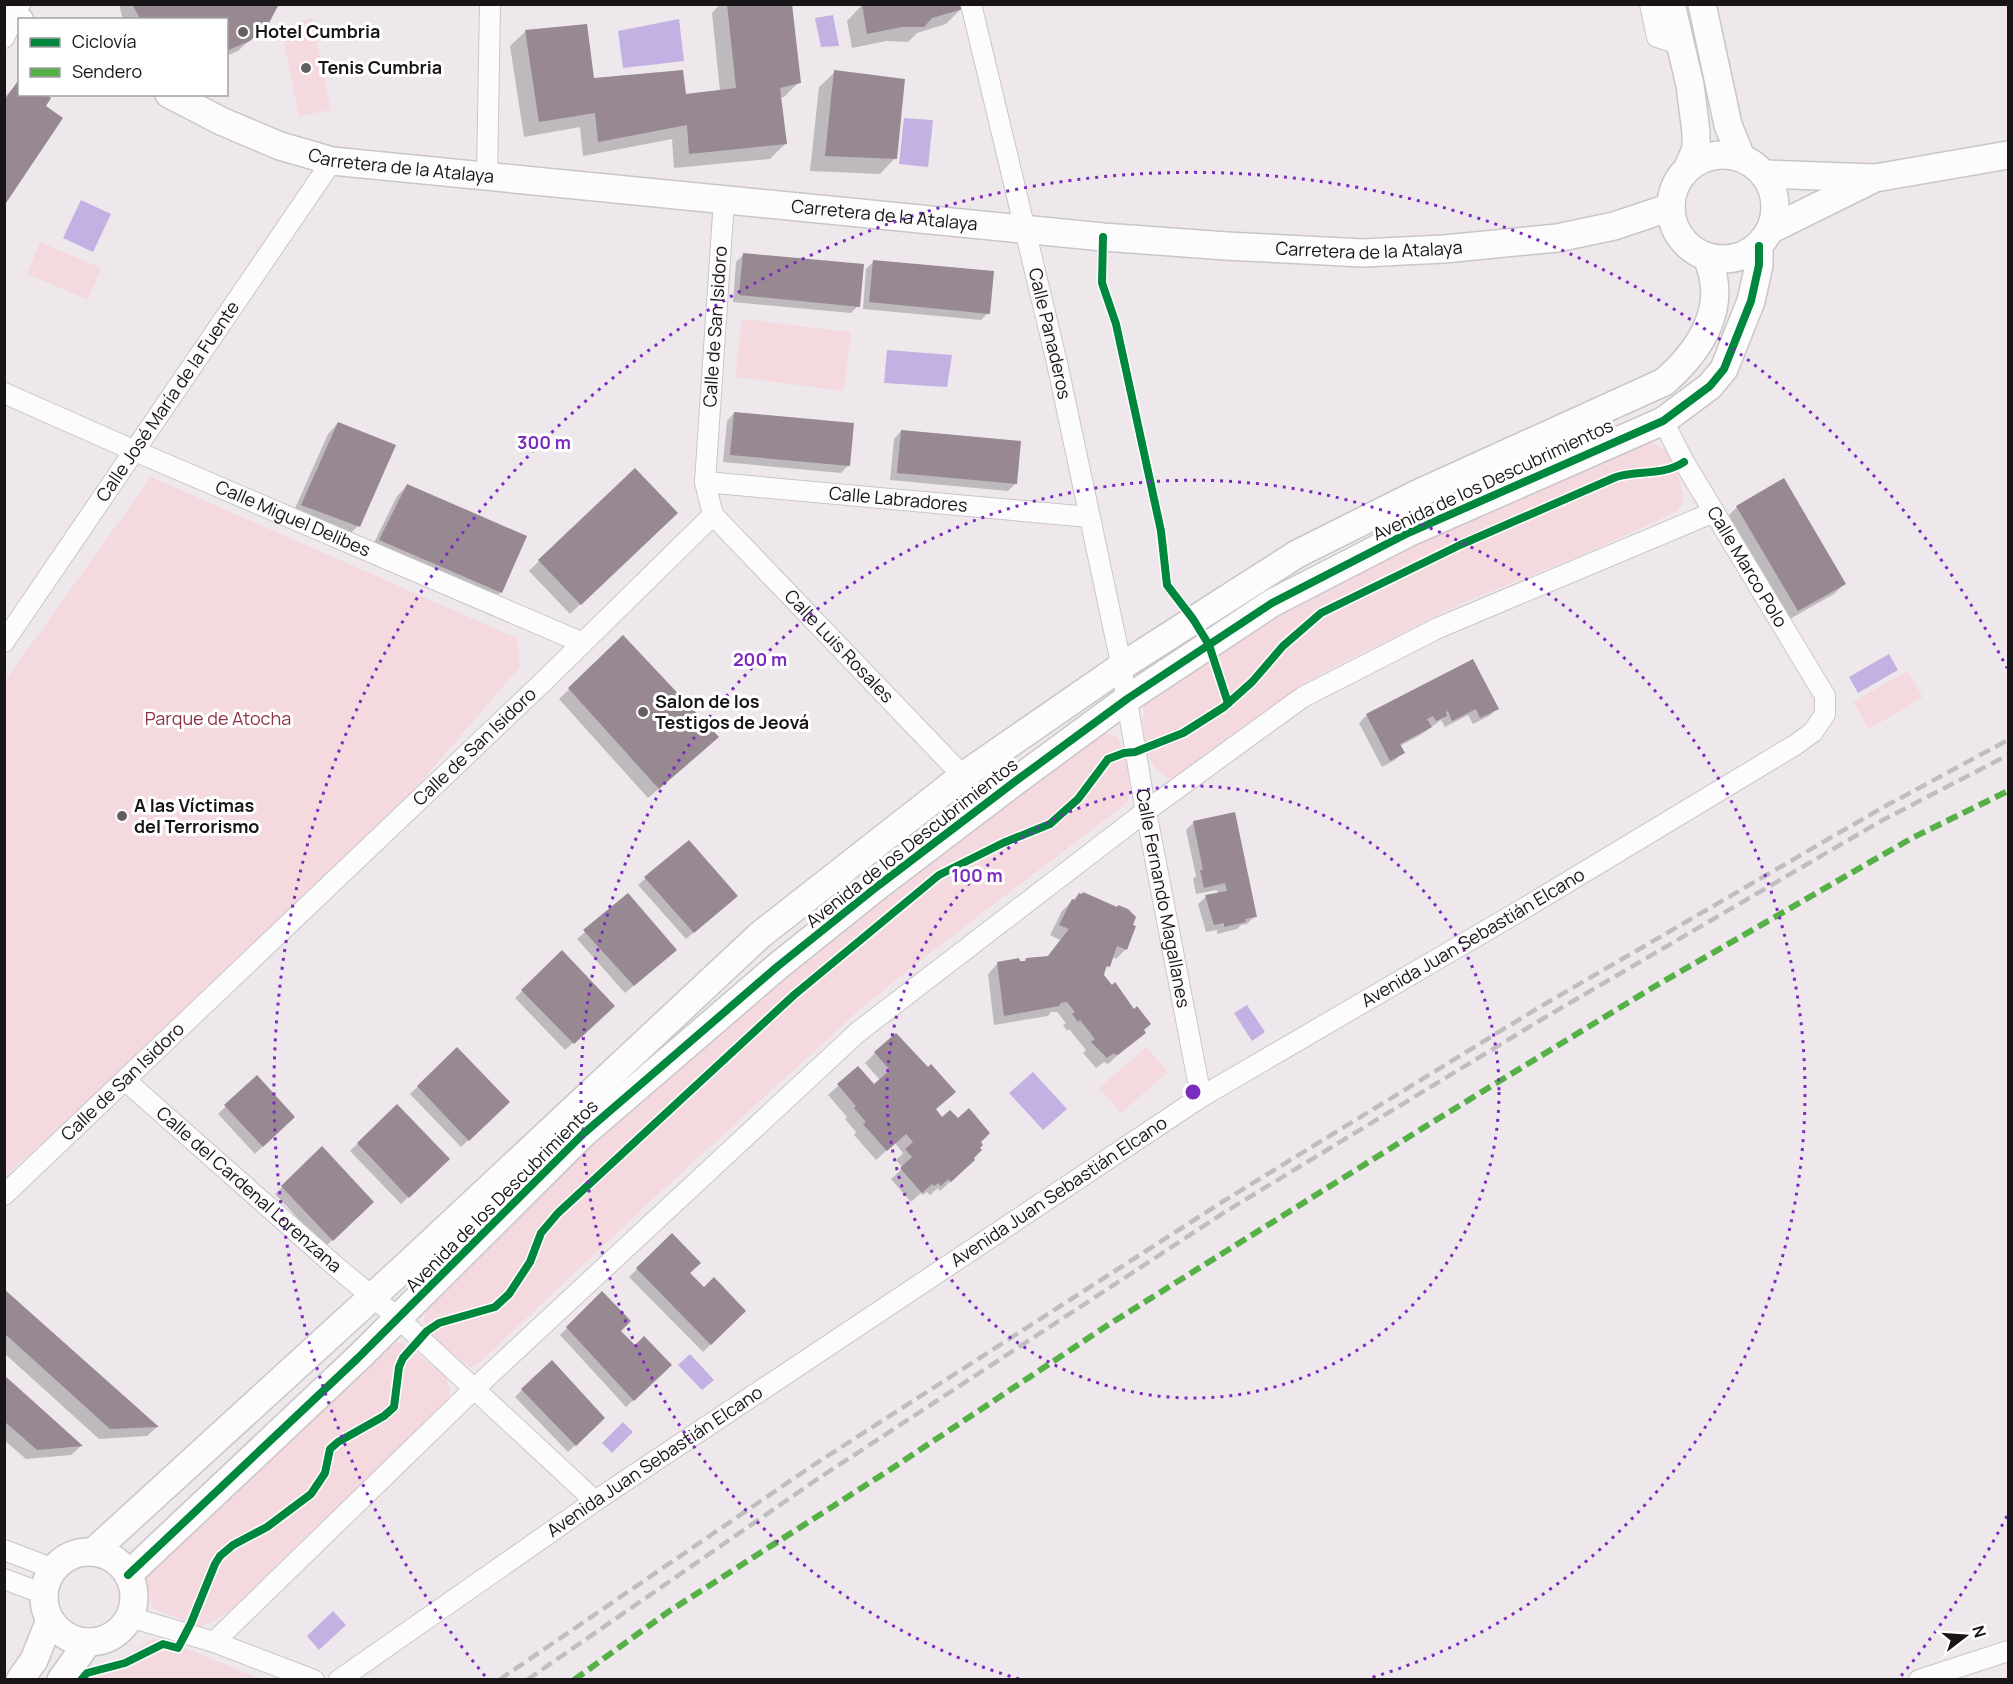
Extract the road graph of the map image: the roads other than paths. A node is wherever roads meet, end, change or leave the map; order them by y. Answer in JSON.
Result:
{"nodes":[{"id":1,"x":490,"y":4,"type":"edge"},
{"id":2,"x":971,"y":4,"type":"edge"},
{"id":3,"x":1650,"y":4,"type":"edge"},
{"id":4,"x":1671,"y":4,"type":"edge"},
{"id":5,"x":1702,"y":4,"type":"edge"},
{"id":6,"x":1679,"y":44,"type":"junction"},
{"id":7,"x":173,"y":96,"type":"edge"},
{"id":8,"x":2008,"y":155,"type":"edge"},
{"id":9,"x":1741,"y":157,"type":"junction"},
{"id":10,"x":332,"y":161,"type":"junction"},
{"id":11,"x":1688,"y":167,"type":"junction"},
{"id":12,"x":1764,"y":174,"type":"junction"},
{"id":13,"x":487,"y":176,"type":"junction"},
{"id":14,"x":1875,"y":178,"type":"junction"},
{"id":15,"x":724,"y":200,"type":"junction"},
{"id":16,"x":1673,"y":218,"type":"junction"},
{"id":17,"x":1024,"y":228,"type":"junction"},
{"id":18,"x":1764,"y":238,"type":"junction"},
{"id":19,"x":1706,"y":256,"type":"junction"},
{"id":20,"x":4,"y":393,"type":"edge"},
{"id":21,"x":1663,"y":421,"type":"junction"},
{"id":22,"x":135,"y":451,"type":"junction"},
{"id":23,"x":705,"y":482,"type":"junction"},
{"id":24,"x":1714,"y":512,"type":"junction"},
{"id":25,"x":713,"y":515,"type":"junction"},
{"id":26,"x":1089,"y":517,"type":"junction"},
{"id":27,"x":4,"y":642,"type":"edge"},
{"id":28,"x":583,"y":643,"type":"junction"},
{"id":29,"x":1122,"y":666,"type":"junction"},
{"id":30,"x":1127,"y":699,"type":"junction"},
{"id":31,"x":1825,"y":714,"type":"joint"},
{"id":32,"x":963,"y":776,"type":"junction"},
{"id":33,"x":981,"y":807,"type":"junction"},
{"id":34,"x":1146,"y":811,"type":"junction"},
{"id":35,"x":126,"y":1081,"type":"junction"},
{"id":36,"x":1201,"y":1097,"type":"junction"},
{"id":37,"x":4,"y":1195,"type":"edge"},
{"id":38,"x":373,"y":1297,"type":"junction"},
{"id":39,"x":398,"y":1318,"type":"junction"},
{"id":40,"x":474,"y":1389,"type":"junction"},
{"id":41,"x":595,"y":1501,"type":"junction"},
{"id":42,"x":4,"y":1550,"type":"edge"},
{"id":43,"x":93,"y":1552,"type":"junction"},
{"id":44,"x":128,"y":1575,"type":"junction"},
{"id":45,"x":4,"y":1579,"type":"edge"},
{"id":46,"x":49,"y":1582,"type":"junction"},
{"id":47,"x":130,"y":1617,"type":"junction"},
{"id":48,"x":50,"y":1620,"type":"junction"},
{"id":49,"x":88,"y":1642,"type":"junction"},
{"id":50,"x":214,"y":1642,"type":"junction"},
{"id":51,"x":2008,"y":1651,"type":"edge"},
{"id":52,"x":20,"y":1680,"type":"edge"},
{"id":53,"x":61,"y":1680,"type":"edge"},
{"id":54,"x":314,"y":1680,"type":"edge"},
{"id":55,"x":339,"y":1680,"type":"edge"},
{"id":56,"x":1919,"y":1680,"type":"edge"}],
"edges":[{"from":1,"to":13,"type":"street"},
{"from":2,"to":17,"type":"street","name":"Calle Panaderos"},
{"from":3,"to":6,"type":"street"},
{"from":4,"to":6,"type":"street"},
{"from":5,"to":9,"type":"street"},
{"from":6,"to":11,"type":"street"},
{"from":7,"to":10,"type":"street","name":"Carretera de la Atalaya"},
{"from":8,"to":14,"type":"street"},
{"from":9,"to":11,"type":"street"},
{"from":9,"to":12,"type":"street"},
{"from":10,"to":13,"type":"street","name":"Carretera de la Atalaya"},
{"from":10,"to":22,"type":"street","name":"Calle José María de la Fuente"},
{"from":11,"to":16,"type":"street"},
{"from":12,"to":14,"type":"street"},
{"from":12,"to":18,"type":"street"},
{"from":13,"to":15,"type":"street","name":"Carretera de la Atalaya"},
{"from":14,"to":18,"type":"street"},
{"from":15,"to":17,"type":"street","name":"Carretera de la Atalaya"},
{"from":15,"to":23,"type":"street","name":"Calle de San Isidoro"},
{"from":16,"to":17,"type":"street","name":"Carretera de la Atalaya"},
{"from":16,"to":19,"type":"street"},
{"from":17,"to":26,"type":"street","name":"Calle Panaderos"},
{"from":18,"to":19,"type":"street"},
{"from":18,"to":21,"type":"street","name":"Avenida de los Descubrimientos"},
{"from":19,"to":29,"type":"street","name":"Avenida de los Descubrimientos"},
{"from":20,"to":22,"type":"street","name":"Calle Miguel Delibes"},
{"from":21,"to":24,"type":"street","name":"Calle Marco Polo"},
{"from":21,"to":30,"type":"street","name":"Avenida de los Descubrimientos"},
{"from":22,"to":27,"type":"street","name":"Calle José María de la Fuente"},
{"from":22,"to":28,"type":"street","name":"Calle Miguel Delibes"},
{"from":23,"to":25,"type":"street","name":"Calle de San Isidoro"},
{"from":23,"to":26,"type":"street","name":"Calle Labradores"},
{"from":24,"to":31,"type":"street","name":"Calle Marco Polo"},
{"from":24,"to":34,"type":"street"},
{"from":25,"to":28,"type":"street","name":"Calle de San Isidoro"},
{"from":25,"to":32,"type":"street","name":"Calle Luis Rosales"},
{"from":26,"to":29,"type":"street","name":"Calle Panaderos"},
{"from":28,"to":35,"type":"street","name":"Calle de San Isidoro"},
{"from":29,"to":30,"type":"street","name":"Calle Fernando Magallanes"},
{"from":29,"to":32,"type":"street","name":"Avenida de los Descubrimientos"},
{"from":30,"to":33,"type":"street","name":"Avenida de los Descubrimientos"},
{"from":30,"to":34,"type":"street","name":"Calle Fernando Magallanes"},
{"from":31,"to":36,"type":"street","name":"Avenida Juan Sebastián Elcano"},
{"from":32,"to":33,"type":"street","name":"Calle Luis Rosales"},
{"from":32,"to":38,"type":"street","name":"Avenida de los Descubrimientos"},
{"from":33,"to":39,"type":"street","name":"Avenida de los Descubrimientos"},
{"from":34,"to":36,"type":"street","name":"Calle Fernando Magallanes"},
{"from":34,"to":40,"type":"street"},
{"from":35,"to":37,"type":"street","name":"Calle de San Isidoro"},
{"from":35,"to":38,"type":"street","name":"Calle del Cardenal Lorenzana"},
{"from":36,"to":41,"type":"street","name":"Avenida Juan Sebastián Elcano"},
{"from":38,"to":39,"type":"street","name":"Calle del Cardenal Lorenzana"},
{"from":38,"to":43,"type":"street","name":"Avenida de los Descubrimientos"},
{"from":39,"to":40,"type":"street","name":"Calle del Cardenal Lorenzana"},
{"from":39,"to":44,"type":"street","name":"Avenida de los Descubrimientos"},
{"from":40,"to":41,"type":"street","name":"Calle del Cardenal Lorenzana"},
{"from":40,"to":50,"type":"street"},
{"from":41,"to":55,"type":"street","name":"Avenida Juan Sebastián Elcano"},
{"from":42,"to":46,"type":"street"},
{"from":43,"to":44,"type":"street"},
{"from":43,"to":46,"type":"street"},
{"from":44,"to":47,"type":"street"},
{"from":45,"to":46,"type":"street"},
{"from":46,"to":48,"type":"street"},
{"from":47,"to":49,"type":"street"},
{"from":47,"to":50,"type":"street"},
{"from":48,"to":49,"type":"street"},
{"from":48,"to":52,"type":"street"},
{"from":49,"to":53,"type":"street"},
{"from":50,"to":54,"type":"street"},
{"from":51,"to":56,"type":"street"}]}
